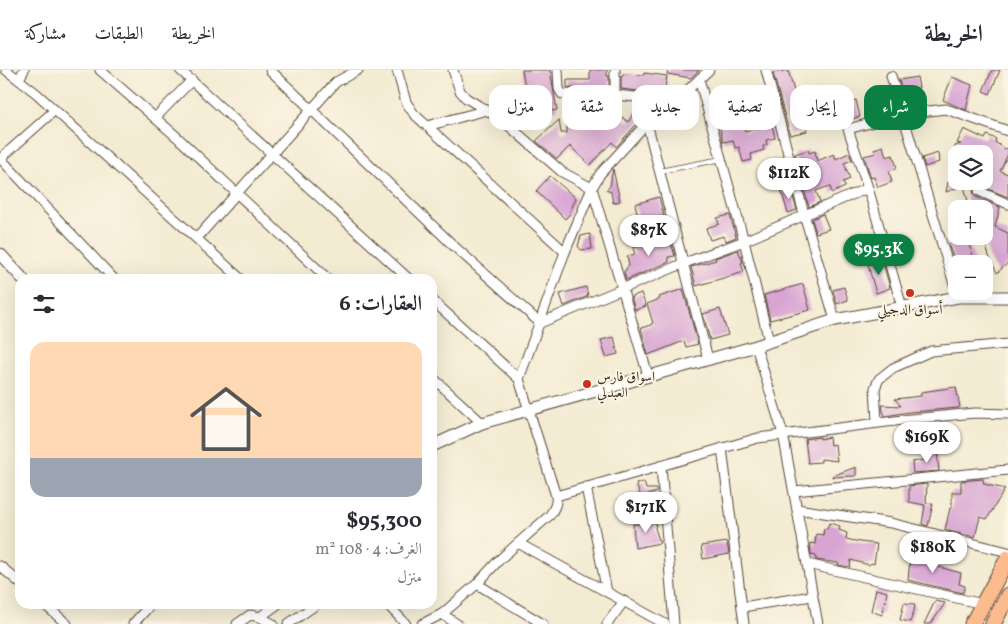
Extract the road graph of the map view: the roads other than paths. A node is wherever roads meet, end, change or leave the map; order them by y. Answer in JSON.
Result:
{"nodes":[{"id":1,"x":6,"y":70,"type":"edge"},
{"id":2,"x":24,"y":70,"type":"edge"},
{"id":3,"x":100,"y":70,"type":"edge"},
{"id":4,"x":180,"y":70,"type":"edge"},
{"id":5,"x":270,"y":70,"type":"edge"},
{"id":6,"x":358,"y":70,"type":"edge"},
{"id":7,"x":397,"y":70,"type":"edge"},
{"id":8,"x":453,"y":70,"type":"edge"},
{"id":9,"x":558,"y":70,"type":"edge"},
{"id":10,"x":615,"y":70,"type":"edge"},
{"id":11,"x":709,"y":70,"type":"edge"},
{"id":12,"x":766,"y":70,"type":"edge"},
{"id":13,"x":891,"y":76,"type":"dead end"},
{"id":14,"x":19,"y":79,"type":"junction"},
{"id":15,"x":699,"y":79,"type":"junction"},
{"id":16,"x":192,"y":80,"type":"junction"},
{"id":17,"x":615,"y":85,"type":"edge"},
{"id":18,"x":693,"y":85,"type":"edge"},
{"id":19,"x":894,"y":85,"type":"edge"},
{"id":20,"x":562,"y":94,"type":"edge"},
{"id":21,"x":312,"y":109,"type":"junction"},
{"id":22,"x":55,"y":110,"type":"junction"},
{"id":23,"x":487,"y":110,"type":"junction"},
{"id":24,"x":927,"y":111,"type":"edge"},
{"id":25,"x":155,"y":118,"type":"junction"},
{"id":26,"x":864,"y":125,"type":"edge"},
{"id":27,"x":427,"y":126,"type":"junction"},
{"id":28,"x":641,"y":130,"type":"edge"},
{"id":29,"x":649,"y":130,"type":"edge"},
{"id":30,"x":908,"y":130,"type":"edge"},
{"id":31,"x":1008,"y":131,"type":"edge"},
{"id":32,"x":271,"y":155,"type":"junction"},
{"id":33,"x":0,"y":159,"type":"edge"},
{"id":34,"x":722,"y":159,"type":"junction"},
{"id":35,"x":660,"y":171,"type":"junction"},
{"id":36,"x":592,"y":188,"type":"junction"},
{"id":37,"x":868,"y":188,"type":"junction"},
{"id":38,"x":979,"y":191,"type":"dead end"},
{"id":39,"x":237,"y":194,"type":"junction"},
{"id":40,"x":1008,"y":204,"type":"edge"},
{"id":41,"x":804,"y":214,"type":"junction"},
{"id":42,"x":197,"y":238,"type":"junction"},
{"id":43,"x":744,"y":241,"type":"junction"},
{"id":44,"x":565,"y":252,"type":"junction"},
{"id":45,"x":0,"y":254,"type":"edge"},
{"id":46,"x":682,"y":264,"type":"junction"},
{"id":47,"x":948,"y":264,"type":"edge"},
{"id":48,"x":18,"y":274,"type":"edge"},
{"id":49,"x":109,"y":274,"type":"edge"},
{"id":50,"x":236,"y":274,"type":"edge"},
{"id":51,"x":323,"y":274,"type":"edge"},
{"id":52,"x":402,"y":274,"type":"edge"},
{"id":53,"x":622,"y":289,"type":"junction"},
{"id":54,"x":993,"y":297,"type":"edge"},
{"id":55,"x":1008,"y":297,"type":"edge"},
{"id":56,"x":948,"y":299,"type":"edge"},
{"id":57,"x":437,"y":305,"type":"edge"},
{"id":58,"x":902,"y":307,"type":"junction"},
{"id":59,"x":835,"y":320,"type":"junction"},
{"id":60,"x":540,"y":323,"type":"junction"},
{"id":61,"x":769,"y":341,"type":"junction"},
{"id":62,"x":1008,"y":344,"type":"edge"},
{"id":63,"x":756,"y":346,"type":"junction"},
{"id":64,"x":708,"y":359,"type":"junction"},
{"id":65,"x":648,"y":375,"type":"junction"},
{"id":66,"x":519,"y":379,"type":"junction"},
{"id":67,"x":437,"y":382,"type":"edge"},
{"id":68,"x":529,"y":410,"type":"junction"},
{"id":69,"x":1008,"y":414,"type":"edge"},
{"id":70,"x":877,"y":422,"type":"junction"},
{"id":71,"x":482,"y":423,"type":"junction"},
{"id":72,"x":783,"y":434,"type":"junction"},
{"id":73,"x":437,"y":444,"type":"edge"},
{"id":74,"x":722,"y":448,"type":"junction"},
{"id":75,"x":661,"y":466,"type":"junction"},
{"id":76,"x":1008,"y":470,"type":"edge"},
{"id":77,"x":586,"y":487,"type":"junction"},
{"id":78,"x":794,"y":491,"type":"junction"},
{"id":79,"x":556,"y":496,"type":"junction"},
{"id":80,"x":797,"y":509,"type":"junction"},
{"id":81,"x":518,"y":543,"type":"junction"},
{"id":82,"x":1008,"y":552,"type":"edge"},
{"id":83,"x":1008,"y":558,"type":"edge"},
{"id":84,"x":807,"y":564,"type":"junction"},
{"id":85,"x":0,"y":566,"type":"edge"},
{"id":86,"x":15,"y":579,"type":"edge"},
{"id":87,"x":477,"y":584,"type":"junction"},
{"id":88,"x":607,"y":592,"type":"junction"},
{"id":89,"x":1008,"y":595,"type":"edge"},
{"id":90,"x":812,"y":596,"type":"junction"},
{"id":91,"x":624,"y":601,"type":"junction"},
{"id":92,"x":983,"y":604,"type":"junction"},
{"id":93,"x":742,"y":607,"type":"junction"},
{"id":94,"x":50,"y":609,"type":"edge"},
{"id":95,"x":146,"y":609,"type":"edge"},
{"id":96,"x":271,"y":609,"type":"edge"},
{"id":97,"x":309,"y":609,"type":"edge"},
{"id":98,"x":392,"y":609,"type":"edge"},
{"id":99,"x":442,"y":614,"type":"junction"},
{"id":100,"x":260,"y":617,"type":"junction"},
{"id":101,"x":67,"y":624,"type":"edge"},
{"id":102,"x":133,"y":624,"type":"edge"},
{"id":103,"x":237,"y":624,"type":"edge"},
{"id":104,"x":273,"y":624,"type":"edge"},
{"id":105,"x":288,"y":624,"type":"edge"},
{"id":106,"x":406,"y":624,"type":"edge"},
{"id":107,"x":422,"y":624,"type":"edge"},
{"id":108,"x":457,"y":624,"type":"edge"},
{"id":109,"x":543,"y":624,"type":"edge"},
{"id":110,"x":607,"y":624,"type":"edge"},
{"id":111,"x":665,"y":624,"type":"edge"},
{"id":112,"x":674,"y":624,"type":"edge"},
{"id":113,"x":744,"y":624,"type":"edge"},
{"id":114,"x":818,"y":624,"type":"edge"},
{"id":115,"x":972,"y":624,"type":"edge"},
{"id":116,"x":993,"y":624,"type":"edge"}],
"edges":[{"from":1,"to":14,"type":"street"},
{"from":2,"to":14,"type":"street"},
{"from":3,"to":25,"type":"street"},
{"from":4,"to":16,"type":"street"},
{"from":5,"to":21,"type":"street"},
{"from":6,"to":21,"type":"street"},
{"from":7,"to":27,"type":"street"},
{"from":8,"to":23,"type":"street"},
{"from":9,"to":20,"type":"street"},
{"from":10,"to":17,"type":"street"},
{"from":11,"to":15,"type":"street"},
{"from":12,"to":41,"type":"street"},
{"from":13,"to":19,"type":"street"},
{"from":14,"to":22,"type":"street"},
{"from":15,"to":18,"type":"street"},
{"from":15,"to":34,"type":"street"},
{"from":16,"to":25,"type":"street"},
{"from":16,"to":32,"type":"street"},
{"from":21,"to":32,"type":"street"},
{"from":21,"to":60,"type":"street"},
{"from":22,"to":33,"type":"street"},
{"from":22,"to":42,"type":"street"},
{"from":23,"to":27,"type":"street"},
{"from":23,"to":36,"type":"street"},
{"from":24,"to":31,"type":"street"},
{"from":25,"to":39,"type":"street"},
{"from":26,"to":37,"type":"street"},
{"from":27,"to":44,"type":"street"},
{"from":28,"to":36,"type":"street"},
{"from":29,"to":35,"type":"street"},
{"from":30,"to":47,"type":"street"},
{"from":32,"to":39,"type":"street"},
{"from":32,"to":52,"type":"street"},
{"from":33,"to":49,"type":"street"},
{"from":34,"to":35,"type":"lane"},
{"from":34,"to":43,"type":"street"},
{"from":35,"to":46,"type":"street"},
{"from":36,"to":44,"type":"street"},
{"from":36,"to":53,"type":"street"},
{"from":37,"to":41,"type":"street"},
{"from":37,"to":58,"type":"street"},
{"from":38,"to":40,"type":"street"},
{"from":39,"to":42,"type":"street"},
{"from":39,"to":51,"type":"street"},
{"from":41,"to":43,"type":"street"},
{"from":41,"to":59,"type":"street"},
{"from":42,"to":50,"type":"street"},
{"from":43,"to":46,"type":"street"},
{"from":43,"to":61,"type":"street"},
{"from":44,"to":60,"type":"street"},
{"from":45,"to":48,"type":"street"},
{"from":46,"to":53,"type":"street"},
{"from":46,"to":64,"type":"street"},
{"from":53,"to":60,"type":"street"},
{"from":53,"to":65,"type":"street"},
{"from":54,"to":55,"type":"street"},
{"from":56,"to":58,"type":"street"},
{"from":57,"to":66,"type":"street"},
{"from":58,"to":59,"type":"street"},
{"from":59,"to":61,"type":"street"},
{"from":60,"to":66,"type":"street"},
{"from":61,"to":63,"type":"street"},
{"from":62,"to":70,"type":"street"},
{"from":63,"to":64,"type":"street"},
{"from":63,"to":72,"type":"street"},
{"from":64,"to":65,"type":"street"},
{"from":65,"to":68,"type":"street"},
{"from":66,"to":68,"type":"street"},
{"from":67,"to":71,"type":"street"},
{"from":68,"to":71,"type":"street"},
{"from":68,"to":79,"type":"street"},
{"from":69,"to":70,"type":"street"},
{"from":70,"to":72,"type":"street"},
{"from":71,"to":73,"type":"street"},
{"from":72,"to":74,"type":"street"},
{"from":72,"to":78,"type":"street"},
{"from":74,"to":75,"type":"street"},
{"from":74,"to":93,"type":"street"},
{"from":75,"to":77,"type":"street"},
{"from":75,"to":112,"type":"street"},
{"from":76,"to":78,"type":"street"},
{"from":77,"to":79,"type":"street"},
{"from":77,"to":88,"type":"street"},
{"from":78,"to":80,"type":"street"},
{"from":79,"to":81,"type":"street"},
{"from":80,"to":82,"type":"street"},
{"from":80,"to":84,"type":"street"},
{"from":81,"to":87,"type":"street"},
{"from":81,"to":88,"type":"street"},
{"from":83,"to":92,"type":"main road"},
{"from":84,"to":90,"type":"street"},
{"from":84,"to":92,"type":"street"},
{"from":85,"to":86,"type":"street"},
{"from":87,"to":99,"type":"street"},
{"from":87,"to":109,"type":"street"},
{"from":88,"to":91,"type":"street"},
{"from":89,"to":116,"type":"main road"},
{"from":90,"to":93,"type":"street"},
{"from":90,"to":114,"type":"street"},
{"from":91,"to":110,"type":"street"},
{"from":91,"to":111,"type":"street"},
{"from":92,"to":115,"type":"main road"},
{"from":93,"to":113,"type":"street"},
{"from":94,"to":101,"type":"street"},
{"from":95,"to":102,"type":"street"},
{"from":96,"to":100,"type":"street"},
{"from":97,"to":105,"type":"street"},
{"from":98,"to":106,"type":"street"},
{"from":99,"to":107,"type":"street"},
{"from":99,"to":108,"type":"street"},
{"from":100,"to":103,"type":"street"},
{"from":100,"to":104,"type":"street"}]}
